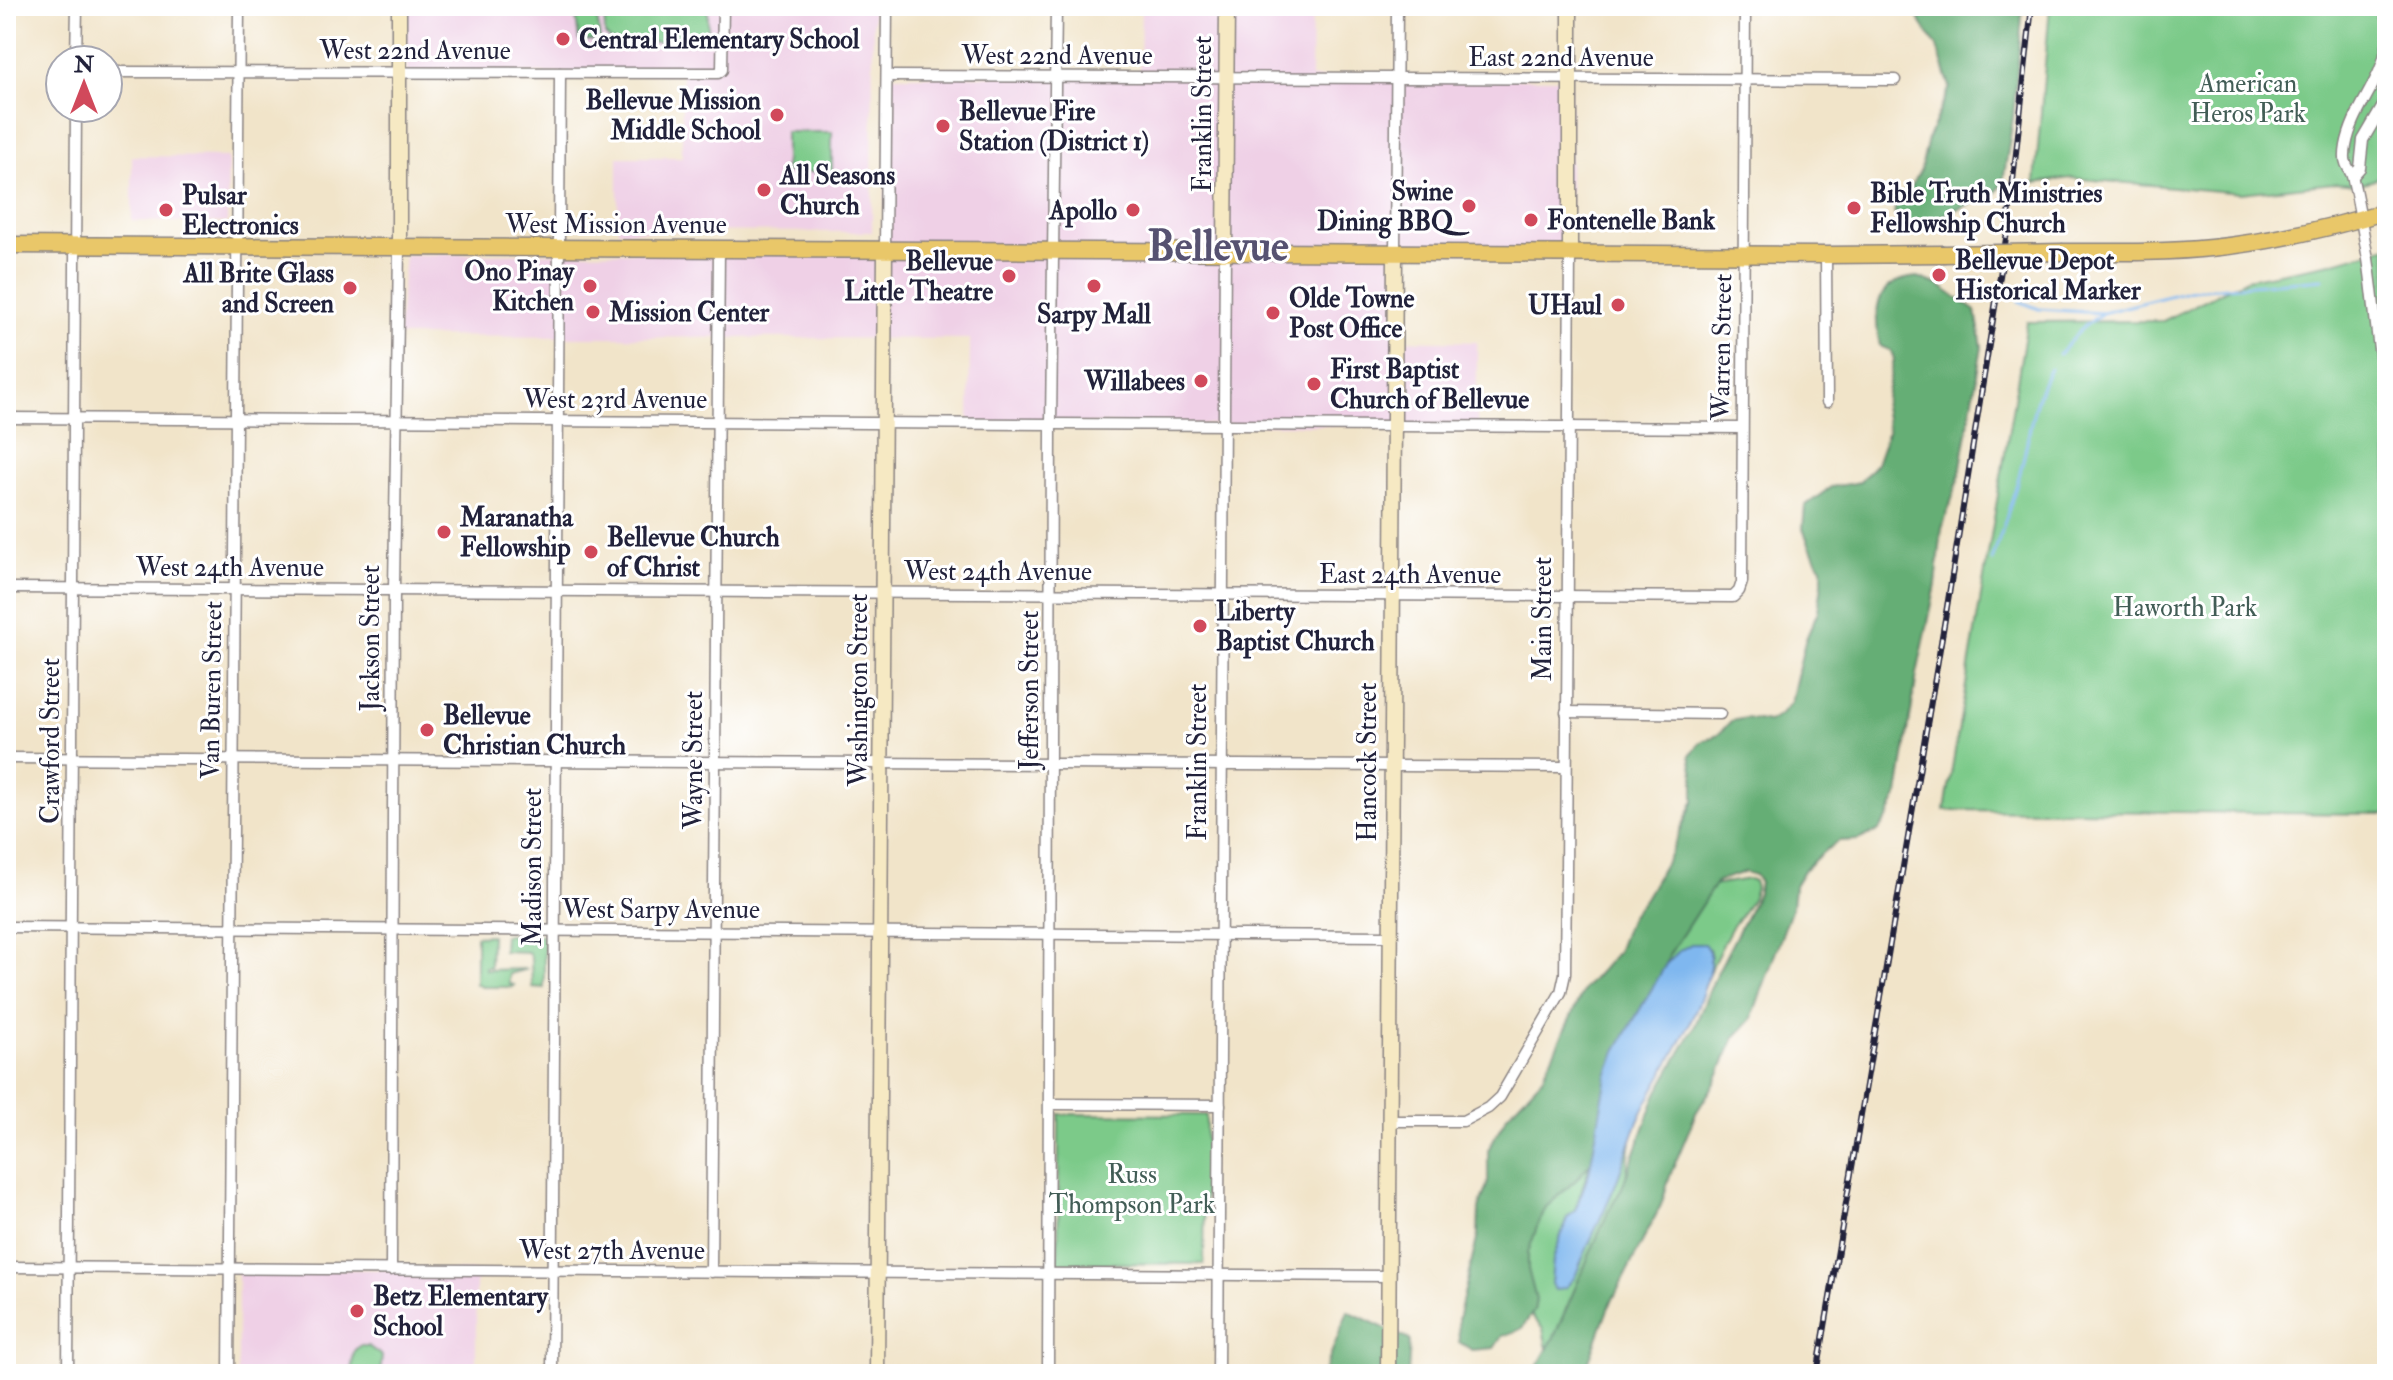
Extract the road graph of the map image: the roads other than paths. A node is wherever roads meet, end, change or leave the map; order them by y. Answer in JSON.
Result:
{"nodes":[{"id":1,"x":77,"y":6,"type":"edge"},
{"id":2,"x":239,"y":6,"type":"edge"},
{"id":3,"x":399,"y":6,"type":"edge"},
{"id":4,"x":723,"y":6,"type":"edge"},
{"id":5,"x":887,"y":6,"type":"edge"},
{"id":6,"x":1056,"y":6,"type":"edge"},
{"id":7,"x":1227,"y":6,"type":"edge"},
{"id":8,"x":1397,"y":6,"type":"edge"},
{"id":9,"x":1570,"y":6,"type":"edge"},
{"id":10,"x":1745,"y":6,"type":"edge"},
{"id":11,"x":2385,"y":6,"type":"edge"},
{"id":12,"x":2387,"y":18,"type":"edge"},
{"id":13,"x":76,"y":44,"type":"edge"},
{"id":14,"x":2387,"y":44,"type":"edge"},
{"id":15,"x":124,"y":72,"type":"edge"},
{"id":16,"x":237,"y":72,"type":"junction"},
{"id":17,"x":399,"y":72,"type":"junction"},
{"id":18,"x":560,"y":73,"type":"junction"},
{"id":19,"x":887,"y":76,"type":"junction"},
{"id":20,"x":1055,"y":77,"type":"junction"},
{"id":21,"x":1226,"y":78,"type":"junction"},
{"id":22,"x":1396,"y":78,"type":"junction"},
{"id":23,"x":1570,"y":79,"type":"junction"},
{"id":24,"x":1744,"y":80,"type":"junction"},
{"id":25,"x":1895,"y":80,"type":"dead end"},
{"id":26,"x":2387,"y":99,"type":"edge"},
{"id":27,"x":2361,"y":105,"type":"junction"},
{"id":28,"x":2375,"y":115,"type":"junction"},
{"id":29,"x":76,"y":124,"type":"edge"},
{"id":30,"x":2353,"y":176,"type":"junction"},
{"id":31,"x":2387,"y":211,"type":"edge"},
{"id":32,"x":2360,"y":219,"type":"junction"},
{"id":33,"x":6,"y":245,"type":"edge"},
{"id":34,"x":75,"y":245,"type":"junction"},
{"id":35,"x":237,"y":246,"type":"junction"},
{"id":36,"x":399,"y":247,"type":"junction"},
{"id":37,"x":559,"y":247,"type":"junction"},
{"id":38,"x":719,"y":248,"type":"junction"},
{"id":39,"x":885,"y":249,"type":"junction"},
{"id":40,"x":1225,"y":250,"type":"junction"},
{"id":41,"x":1053,"y":251,"type":"junction"},
{"id":42,"x":1395,"y":252,"type":"junction"},
{"id":43,"x":1570,"y":253,"type":"junction"},
{"id":44,"x":1744,"y":255,"type":"junction"},
{"id":45,"x":1826,"y":255,"type":"junction"},
{"id":46,"x":2387,"y":393,"type":"edge"},
{"id":47,"x":1827,"y":402,"type":"dead end"},
{"id":48,"x":6,"y":418,"type":"edge"},
{"id":49,"x":74,"y":418,"type":"junction"},
{"id":50,"x":235,"y":420,"type":"junction"},
{"id":51,"x":397,"y":420,"type":"junction"},
{"id":52,"x":558,"y":421,"type":"junction"},
{"id":53,"x":718,"y":421,"type":"junction"},
{"id":54,"x":884,"y":422,"type":"junction"},
{"id":55,"x":1051,"y":424,"type":"junction"},
{"id":56,"x":1223,"y":425,"type":"junction"},
{"id":57,"x":1393,"y":426,"type":"junction"},
{"id":58,"x":1569,"y":427,"type":"junction"},
{"id":59,"x":1742,"y":428,"type":"junction"},
{"id":60,"x":6,"y":588,"type":"edge"},
{"id":61,"x":72,"y":588,"type":"junction"},
{"id":62,"x":234,"y":589,"type":"junction"},
{"id":63,"x":394,"y":589,"type":"junction"},
{"id":64,"x":556,"y":590,"type":"junction"},
{"id":65,"x":716,"y":591,"type":"junction"},
{"id":66,"x":1739,"y":591,"type":"joint"},
{"id":67,"x":882,"y":592,"type":"junction"},
{"id":68,"x":1051,"y":593,"type":"junction"},
{"id":69,"x":1222,"y":595,"type":"junction"},
{"id":70,"x":1391,"y":596,"type":"junction"},
{"id":71,"x":1566,"y":596,"type":"junction"},
{"id":72,"x":1566,"y":712,"type":"junction"},
{"id":73,"x":1720,"y":714,"type":"dead end"},
{"id":74,"x":6,"y":758,"type":"edge"},
{"id":75,"x":72,"y":758,"type":"junction"},
{"id":76,"x":232,"y":758,"type":"junction"},
{"id":77,"x":394,"y":759,"type":"junction"},
{"id":78,"x":554,"y":759,"type":"junction"},
{"id":79,"x":715,"y":761,"type":"junction"},
{"id":80,"x":882,"y":762,"type":"junction"},
{"id":81,"x":1222,"y":763,"type":"junction"},
{"id":82,"x":1051,"y":764,"type":"junction"},
{"id":83,"x":1391,"y":765,"type":"junction"},
{"id":84,"x":1565,"y":767,"type":"junction"},
{"id":85,"x":6,"y":927,"type":"edge"},
{"id":86,"x":71,"y":928,"type":"junction"},
{"id":87,"x":231,"y":929,"type":"junction"},
{"id":88,"x":392,"y":929,"type":"junction"},
{"id":89,"x":553,"y":930,"type":"junction"},
{"id":90,"x":713,"y":932,"type":"junction"},
{"id":91,"x":880,"y":932,"type":"junction"},
{"id":92,"x":1050,"y":934,"type":"junction"},
{"id":93,"x":1220,"y":934,"type":"junction"},
{"id":94,"x":1390,"y":936,"type":"junction"},
{"id":95,"x":1050,"y":1104,"type":"junction"},
{"id":96,"x":1220,"y":1105,"type":"junction"},
{"id":97,"x":1390,"y":1121,"type":"junction"},
{"id":98,"x":6,"y":1267,"type":"edge"},
{"id":99,"x":69,"y":1267,"type":"junction"},
{"id":100,"x":229,"y":1268,"type":"junction"},
{"id":101,"x":391,"y":1270,"type":"junction"},
{"id":102,"x":552,"y":1272,"type":"junction"},
{"id":103,"x":711,"y":1272,"type":"junction"},
{"id":104,"x":878,"y":1274,"type":"junction"},
{"id":105,"x":1048,"y":1275,"type":"junction"},
{"id":106,"x":1219,"y":1276,"type":"junction"},
{"id":107,"x":1388,"y":1276,"type":"junction"},
{"id":108,"x":68,"y":1374,"type":"edge"},
{"id":109,"x":229,"y":1374,"type":"edge"},
{"id":110,"x":552,"y":1374,"type":"edge"},
{"id":111,"x":877,"y":1374,"type":"edge"},
{"id":112,"x":1048,"y":1374,"type":"edge"},
{"id":113,"x":1218,"y":1374,"type":"edge"},
{"id":114,"x":1388,"y":1374,"type":"edge"}],
"edges":[{"from":1,"to":13,"type":"street"},
{"from":2,"to":16,"type":"street","name":"Van Buren Street"},
{"from":3,"to":17,"type":"street","name":"Jackson Street"},
{"from":4,"to":18,"type":"street","name":"West 22nd Avenue"},
{"from":5,"to":19,"type":"street","name":"Washington Street"},
{"from":6,"to":20,"type":"street","name":"Jefferson Street"},
{"from":7,"to":21,"type":"street","name":"Franklin Street"},
{"from":8,"to":22,"type":"street","name":"Hancock Street"},
{"from":9,"to":23,"type":"street","name":"Main Street"},
{"from":10,"to":24,"type":"street","name":"Warren Street"},
{"from":11,"to":12,"type":"street"},
{"from":14,"to":27,"type":"street"},
{"from":15,"to":16,"type":"street","name":"West 22nd Avenue"},
{"from":16,"to":17,"type":"street","name":"West 22nd Avenue"},
{"from":16,"to":35,"type":"street","name":"Van Buren Street"},
{"from":17,"to":18,"type":"street","name":"West 22nd Avenue"},
{"from":17,"to":36,"type":"street","name":"Jackson Street"},
{"from":18,"to":37,"type":"street","name":"Madison Street"},
{"from":19,"to":20,"type":"street","name":"West 22nd Avenue"},
{"from":19,"to":39,"type":"street","name":"Washington Street"},
{"from":20,"to":21,"type":"street","name":"West 22nd Avenue"},
{"from":20,"to":41,"type":"street","name":"Jefferson Street"},
{"from":21,"to":22,"type":"street","name":"East 22nd Avenue"},
{"from":21,"to":40,"type":"street","name":"Franklin Street"},
{"from":22,"to":23,"type":"street","name":"East 22nd Avenue"},
{"from":22,"to":42,"type":"street","name":"Hancock Street"},
{"from":23,"to":24,"type":"street","name":"East 22nd Avenue"},
{"from":23,"to":43,"type":"street","name":"Main Street"},
{"from":24,"to":25,"type":"street","name":"East 22nd Avenue"},
{"from":24,"to":44,"type":"street","name":"Warren Street"},
{"from":26,"to":28,"type":"street"},
{"from":27,"to":28,"type":"street"},
{"from":27,"to":30,"type":"street"},
{"from":28,"to":30,"type":"street"},
{"from":29,"to":34,"type":"street","name":"Crawford Street"},
{"from":30,"to":32,"type":"street"},
{"from":31,"to":32,"type":"main road","name":"West Mission Avenue"},
{"from":32,"to":45,"type":"main road","name":"West Mission Avenue","bridge":true},
{"from":32,"to":46,"type":"street"},
{"from":33,"to":34,"type":"main road","name":"West Mission Avenue"},
{"from":34,"to":35,"type":"main road","name":"West Mission Avenue"},
{"from":34,"to":49,"type":"street","name":"Crawford Street"},
{"from":35,"to":36,"type":"main road","name":"West Mission Avenue"},
{"from":35,"to":50,"type":"street","name":"Van Buren Street"},
{"from":36,"to":37,"type":"main road","name":"West Mission Avenue"},
{"from":36,"to":51,"type":"street","name":"Jackson Street"},
{"from":37,"to":38,"type":"main road","name":"West Mission Avenue"},
{"from":37,"to":52,"type":"street","name":"Madison Street"},
{"from":38,"to":39,"type":"main road","name":"West Mission Avenue"},
{"from":38,"to":53,"type":"street","name":"Wayne Street"},
{"from":39,"to":41,"type":"main road","name":"West Mission Avenue"},
{"from":39,"to":54,"type":"street","name":"Washington Street"},
{"from":40,"to":41,"type":"main road","name":"West Mission Avenue"},
{"from":40,"to":42,"type":"main road","name":"West Mission Avenue"},
{"from":40,"to":56,"type":"street","name":"Franklin Street"},
{"from":41,"to":55,"type":"street","name":"Jefferson Street"},
{"from":42,"to":43,"type":"main road","name":"West Mission Avenue"},
{"from":42,"to":57,"type":"street","name":"Hancock Street"},
{"from":43,"to":44,"type":"main road","name":"West Mission Avenue"},
{"from":43,"to":58,"type":"street","name":"Main Street"},
{"from":44,"to":45,"type":"main road","name":"West Mission Avenue"},
{"from":44,"to":59,"type":"street","name":"Warren Street"},
{"from":45,"to":47,"type":"street"},
{"from":48,"to":49,"type":"street","name":"West 23rd Avenue"},
{"from":49,"to":50,"type":"street","name":"West 23rd Avenue"},
{"from":49,"to":61,"type":"street","name":"Crawford Street"},
{"from":50,"to":51,"type":"street","name":"West 23rd Avenue"},
{"from":50,"to":62,"type":"street","name":"Van Buren Street"},
{"from":51,"to":52,"type":"street","name":"West 23rd Avenue"},
{"from":51,"to":63,"type":"street","name":"Jackson Street"},
{"from":52,"to":53,"type":"street","name":"West 23rd Avenue"},
{"from":52,"to":64,"type":"street","name":"Madison Street"},
{"from":53,"to":54,"type":"street","name":"West 23rd Avenue"},
{"from":53,"to":65,"type":"street","name":"Wayne Street"},
{"from":54,"to":55,"type":"street","name":"West 23rd Avenue"},
{"from":54,"to":67,"type":"street","name":"Washington Street"},
{"from":55,"to":56,"type":"street","name":"West 23rd Avenue"},
{"from":55,"to":68,"type":"street","name":"Jefferson Street"},
{"from":56,"to":57,"type":"street","name":"West 23rd Avenue"},
{"from":56,"to":69,"type":"street","name":"Franklin Street"},
{"from":57,"to":58,"type":"street","name":"West 23rd Avenue"},
{"from":57,"to":70,"type":"street","name":"Hancock Street"},
{"from":58,"to":59,"type":"street","name":"West 23rd Avenue"},
{"from":58,"to":71,"type":"street","name":"Main Street"},
{"from":59,"to":66,"type":"street","name":"Warren Street"},
{"from":60,"to":61,"type":"street","name":"West 24th Avenue"},
{"from":61,"to":62,"type":"street","name":"West 24th Avenue"},
{"from":61,"to":75,"type":"street","name":"Crawford Street"},
{"from":62,"to":63,"type":"street","name":"West 24th Avenue"},
{"from":62,"to":76,"type":"street","name":"Van Buren Street"},
{"from":63,"to":64,"type":"street","name":"West 24th Avenue"},
{"from":63,"to":77,"type":"street","name":"Jackson Street"},
{"from":64,"to":65,"type":"street","name":"West 24th Avenue"},
{"from":64,"to":78,"type":"street","name":"Madison Street"},
{"from":65,"to":67,"type":"street","name":"West 24th Avenue"},
{"from":65,"to":79,"type":"street","name":"Wayne Street"},
{"from":66,"to":71,"type":"street","name":"East 24th Avenue"},
{"from":67,"to":68,"type":"street","name":"West 24th Avenue"},
{"from":67,"to":80,"type":"street","name":"Washington Street"},
{"from":68,"to":69,"type":"street","name":"West 24th Avenue"},
{"from":68,"to":82,"type":"street","name":"Jefferson Street"},
{"from":69,"to":70,"type":"street","name":"East 24th Avenue"},
{"from":69,"to":81,"type":"street","name":"Franklin Street"},
{"from":70,"to":71,"type":"street","name":"East 24th Avenue"},
{"from":70,"to":83,"type":"street","name":"Hancock Street"},
{"from":71,"to":72,"type":"street","name":"Main Street"},
{"from":72,"to":73,"type":"street"},
{"from":72,"to":84,"type":"street","name":"Main Street"},
{"from":74,"to":75,"type":"street"},
{"from":75,"to":76,"type":"street"},
{"from":75,"to":86,"type":"street","name":"Crawford Street"},
{"from":76,"to":77,"type":"street"},
{"from":76,"to":87,"type":"street","name":"Van Buren Street"},
{"from":77,"to":78,"type":"street"},
{"from":77,"to":88,"type":"street","name":"Jackson Street"},
{"from":78,"to":79,"type":"street"},
{"from":78,"to":89,"type":"street","name":"Madison Street"},
{"from":79,"to":80,"type":"street"},
{"from":79,"to":90,"type":"street","name":"Wayne Street"},
{"from":80,"to":82,"type":"street"},
{"from":80,"to":91,"type":"street","name":"Washington Street"},
{"from":81,"to":82,"type":"street"},
{"from":81,"to":83,"type":"street"},
{"from":81,"to":93,"type":"street","name":"Franklin Street"},
{"from":82,"to":92,"type":"street","name":"Jefferson Street"},
{"from":83,"to":84,"type":"street"},
{"from":83,"to":94,"type":"street","name":"Hancock Street"},
{"from":84,"to":97,"type":"street","name":"Main Street"},
{"from":85,"to":86,"type":"street","name":"West Sarpy Avenue"},
{"from":86,"to":87,"type":"street","name":"West Sarpy Avenue"},
{"from":86,"to":99,"type":"street","name":"Crawford Street"},
{"from":87,"to":88,"type":"street","name":"West Sarpy Avenue"},
{"from":87,"to":100,"type":"street","name":"Van Buren Street"},
{"from":88,"to":89,"type":"street","name":"West Sarpy Avenue"},
{"from":88,"to":101,"type":"street","name":"Jackson Street"},
{"from":89,"to":90,"type":"street","name":"West Sarpy Avenue"},
{"from":89,"to":102,"type":"street","name":"Madison Street"},
{"from":90,"to":91,"type":"street","name":"West Sarpy Avenue"},
{"from":90,"to":103,"type":"street","name":"Wayne Street"},
{"from":91,"to":92,"type":"street","name":"West Sarpy Avenue"},
{"from":91,"to":104,"type":"street","name":"Washington Street"},
{"from":92,"to":93,"type":"street","name":"West Sarpy Avenue"},
{"from":92,"to":95,"type":"street","name":"Jefferson Street"},
{"from":93,"to":94,"type":"street","name":"West Sarpy Avenue"},
{"from":93,"to":96,"type":"street","name":"Franklin Street"},
{"from":94,"to":97,"type":"street","name":"Hancock Street"},
{"from":95,"to":96,"type":"street"},
{"from":95,"to":105,"type":"street","name":"Jefferson Street"},
{"from":96,"to":106,"type":"street","name":"Franklin Street"},
{"from":97,"to":107,"type":"street","name":"Hancock Street"},
{"from":98,"to":99,"type":"street","name":"West 27th Avenue"},
{"from":99,"to":100,"type":"street","name":"West 27th Avenue"},
{"from":99,"to":108,"type":"street","name":"Crawford Street"},
{"from":100,"to":101,"type":"street","name":"West 27th Avenue"},
{"from":100,"to":109,"type":"street","name":"Van Buren Street"},
{"from":101,"to":102,"type":"street","name":"West 27th Avenue"},
{"from":102,"to":103,"type":"street","name":"West 27th Avenue"},
{"from":102,"to":110,"type":"street","name":"Madison Street"},
{"from":103,"to":104,"type":"street","name":"West 27th Avenue"},
{"from":104,"to":105,"type":"street","name":"West 27th Avenue"},
{"from":104,"to":111,"type":"street","name":"Washington Street"},
{"from":105,"to":106,"type":"street","name":"West 27th Avenue"},
{"from":105,"to":112,"type":"street","name":"Jefferson Street"},
{"from":106,"to":107,"type":"street","name":"West 27th Avenue"},
{"from":106,"to":113,"type":"street","name":"Franklin Street"},
{"from":107,"to":114,"type":"street","name":"Hancock Street"}]}
